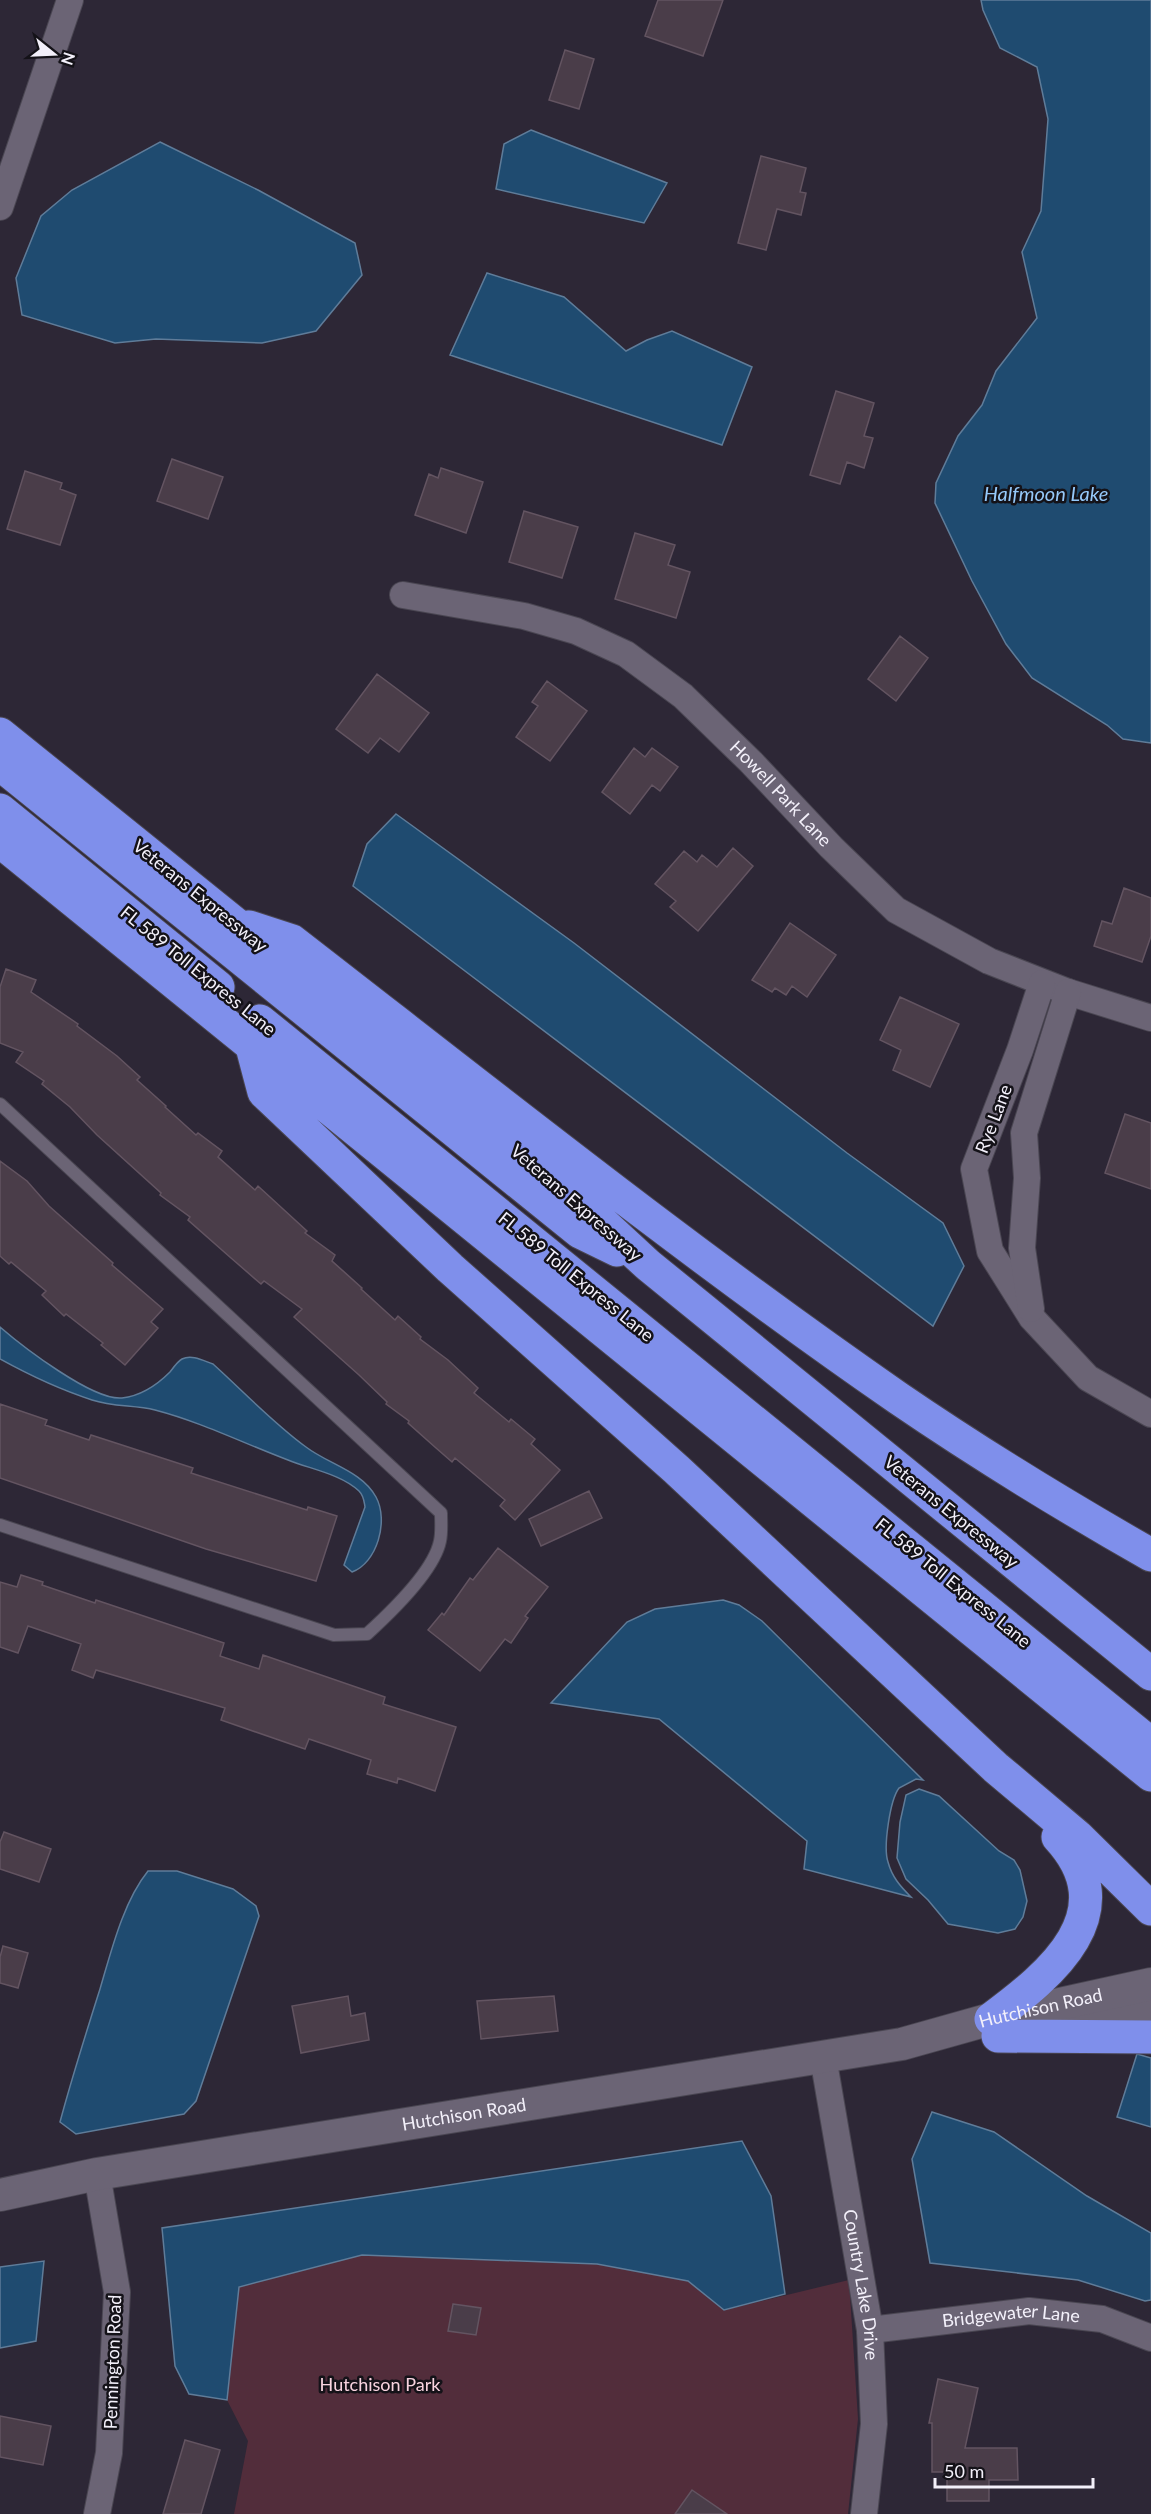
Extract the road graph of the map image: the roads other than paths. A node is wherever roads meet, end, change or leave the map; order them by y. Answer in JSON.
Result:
{"nodes":[{"id":1,"x":70,"y":0,"type":"edge"},
{"id":2,"x":0,"y":207,"type":"edge"},
{"id":3,"x":404,"y":595,"type":"dead end"},
{"id":4,"x":0,"y":734,"type":"edge"},
{"id":5,"x":0,"y":764,"type":"edge"},
{"id":6,"x":0,"y":810,"type":"edge"},
{"id":7,"x":0,"y":841,"type":"edge"},
{"id":8,"x":232,"y":922,"type":"junction"},
{"id":9,"x":1042,"y":983,"type":"junction"},
{"id":10,"x":1068,"y":992,"type":"junction"},
{"id":11,"x":1151,"y":1018,"type":"edge"},
{"id":12,"x":251,"y":1043,"type":"junction"},
{"id":13,"x":0,"y":1104,"type":"edge"},
{"id":14,"x":992,"y":1125,"type":"junction"},
{"id":15,"x":1024,"y":1133,"type":"junction"},
{"id":16,"x":1023,"y":1215,"type":"junction"},
{"id":17,"x":984,"y":1220,"type":"junction"},
{"id":18,"x":648,"y":1265,"type":"junction"},
{"id":19,"x":1032,"y":1318,"type":"junction"},
{"id":20,"x":1151,"y":1414,"type":"edge"},
{"id":21,"x":0,"y":1525,"type":"edge"},
{"id":22,"x":1151,"y":1555,"type":"edge"},
{"id":23,"x":1151,"y":1674,"type":"edge"},
{"id":24,"x":1151,"y":1744,"type":"edge"},
{"id":25,"x":995,"y":1767,"type":"junction"},
{"id":26,"x":1151,"y":1775,"type":"edge"},
{"id":27,"x":1151,"y":1909,"type":"edge"},
{"id":28,"x":1151,"y":1984,"type":"edge"},
{"id":29,"x":1151,"y":2015,"type":"edge"},
{"id":30,"x":994,"y":2027,"type":"junction"},
{"id":31,"x":1151,"y":2037,"type":"edge"},
{"id":32,"x":823,"y":2057,"type":"junction"},
{"id":33,"x":97,"y":2174,"type":"junction"},
{"id":34,"x":0,"y":2195,"type":"edge"},
{"id":35,"x":870,"y":2330,"type":"junction"},
{"id":36,"x":1151,"y":2338,"type":"edge"},
{"id":37,"x":97,"y":2514,"type":"edge"},
{"id":38,"x":864,"y":2514,"type":"edge"}],
"edges":[{"from":1,"to":2,"type":"street"},
{"from":3,"to":9,"type":"street","name":"Howell Park Lane"},
{"from":4,"to":8,"type":"highway","name":"Veterans Expressway"},
{"from":5,"to":18,"type":"highway","name":"FL 589 Toll Express Lane"},
{"from":6,"to":24,"type":"highway","name":"FL 589 Toll Express Lane"},
{"from":7,"to":12,"type":"highway"},
{"from":8,"to":18,"type":"highway","name":"Veterans Expressway"},
{"from":8,"to":22,"type":"highway"},
{"from":9,"to":10,"type":"street","name":"Howell Park Lane"},
{"from":9,"to":14,"type":"street","name":"Rye Lane"},
{"from":10,"to":11,"type":"street","name":"Howell Park Lane"},
{"from":10,"to":15,"type":"street","name":"Rye Lane"},
{"from":12,"to":25,"type":"highway"},
{"from":12,"to":26,"type":"highway"},
{"from":13,"to":21,"type":"lane"},
{"from":14,"to":15,"type":"street"},
{"from":14,"to":17,"type":"street","name":"Rye Lane"},
{"from":15,"to":16,"type":"street","name":"Rye Lane"},
{"from":16,"to":17,"type":"street"},
{"from":16,"to":19,"type":"street","name":"Rye Lane"},
{"from":17,"to":19,"type":"street","name":"Rye Lane"},
{"from":18,"to":23,"type":"highway","name":"Veterans Expressway"},
{"from":19,"to":20,"type":"street","name":"Rye Lane"},
{"from":25,"to":27,"type":"highway"},
{"from":25,"to":30,"type":"highway"},
{"from":28,"to":30,"type":"street","name":"Hutchison Road"},
{"from":29,"to":30,"type":"street","name":"Hutchison Road"},
{"from":30,"to":31,"type":"highway"},
{"from":30,"to":32,"type":"street","name":"Hutchison Road"},
{"from":32,"to":33,"type":"street","name":"Hutchison Road"},
{"from":32,"to":35,"type":"street","name":"Country Lake Drive"},
{"from":33,"to":34,"type":"street","name":"Hutchison Road"},
{"from":33,"to":37,"type":"street","name":"Pennington Road"},
{"from":35,"to":36,"type":"street","name":"Bridgewater Lane"},
{"from":35,"to":38,"type":"street","name":"Country Lake Drive"}]}
